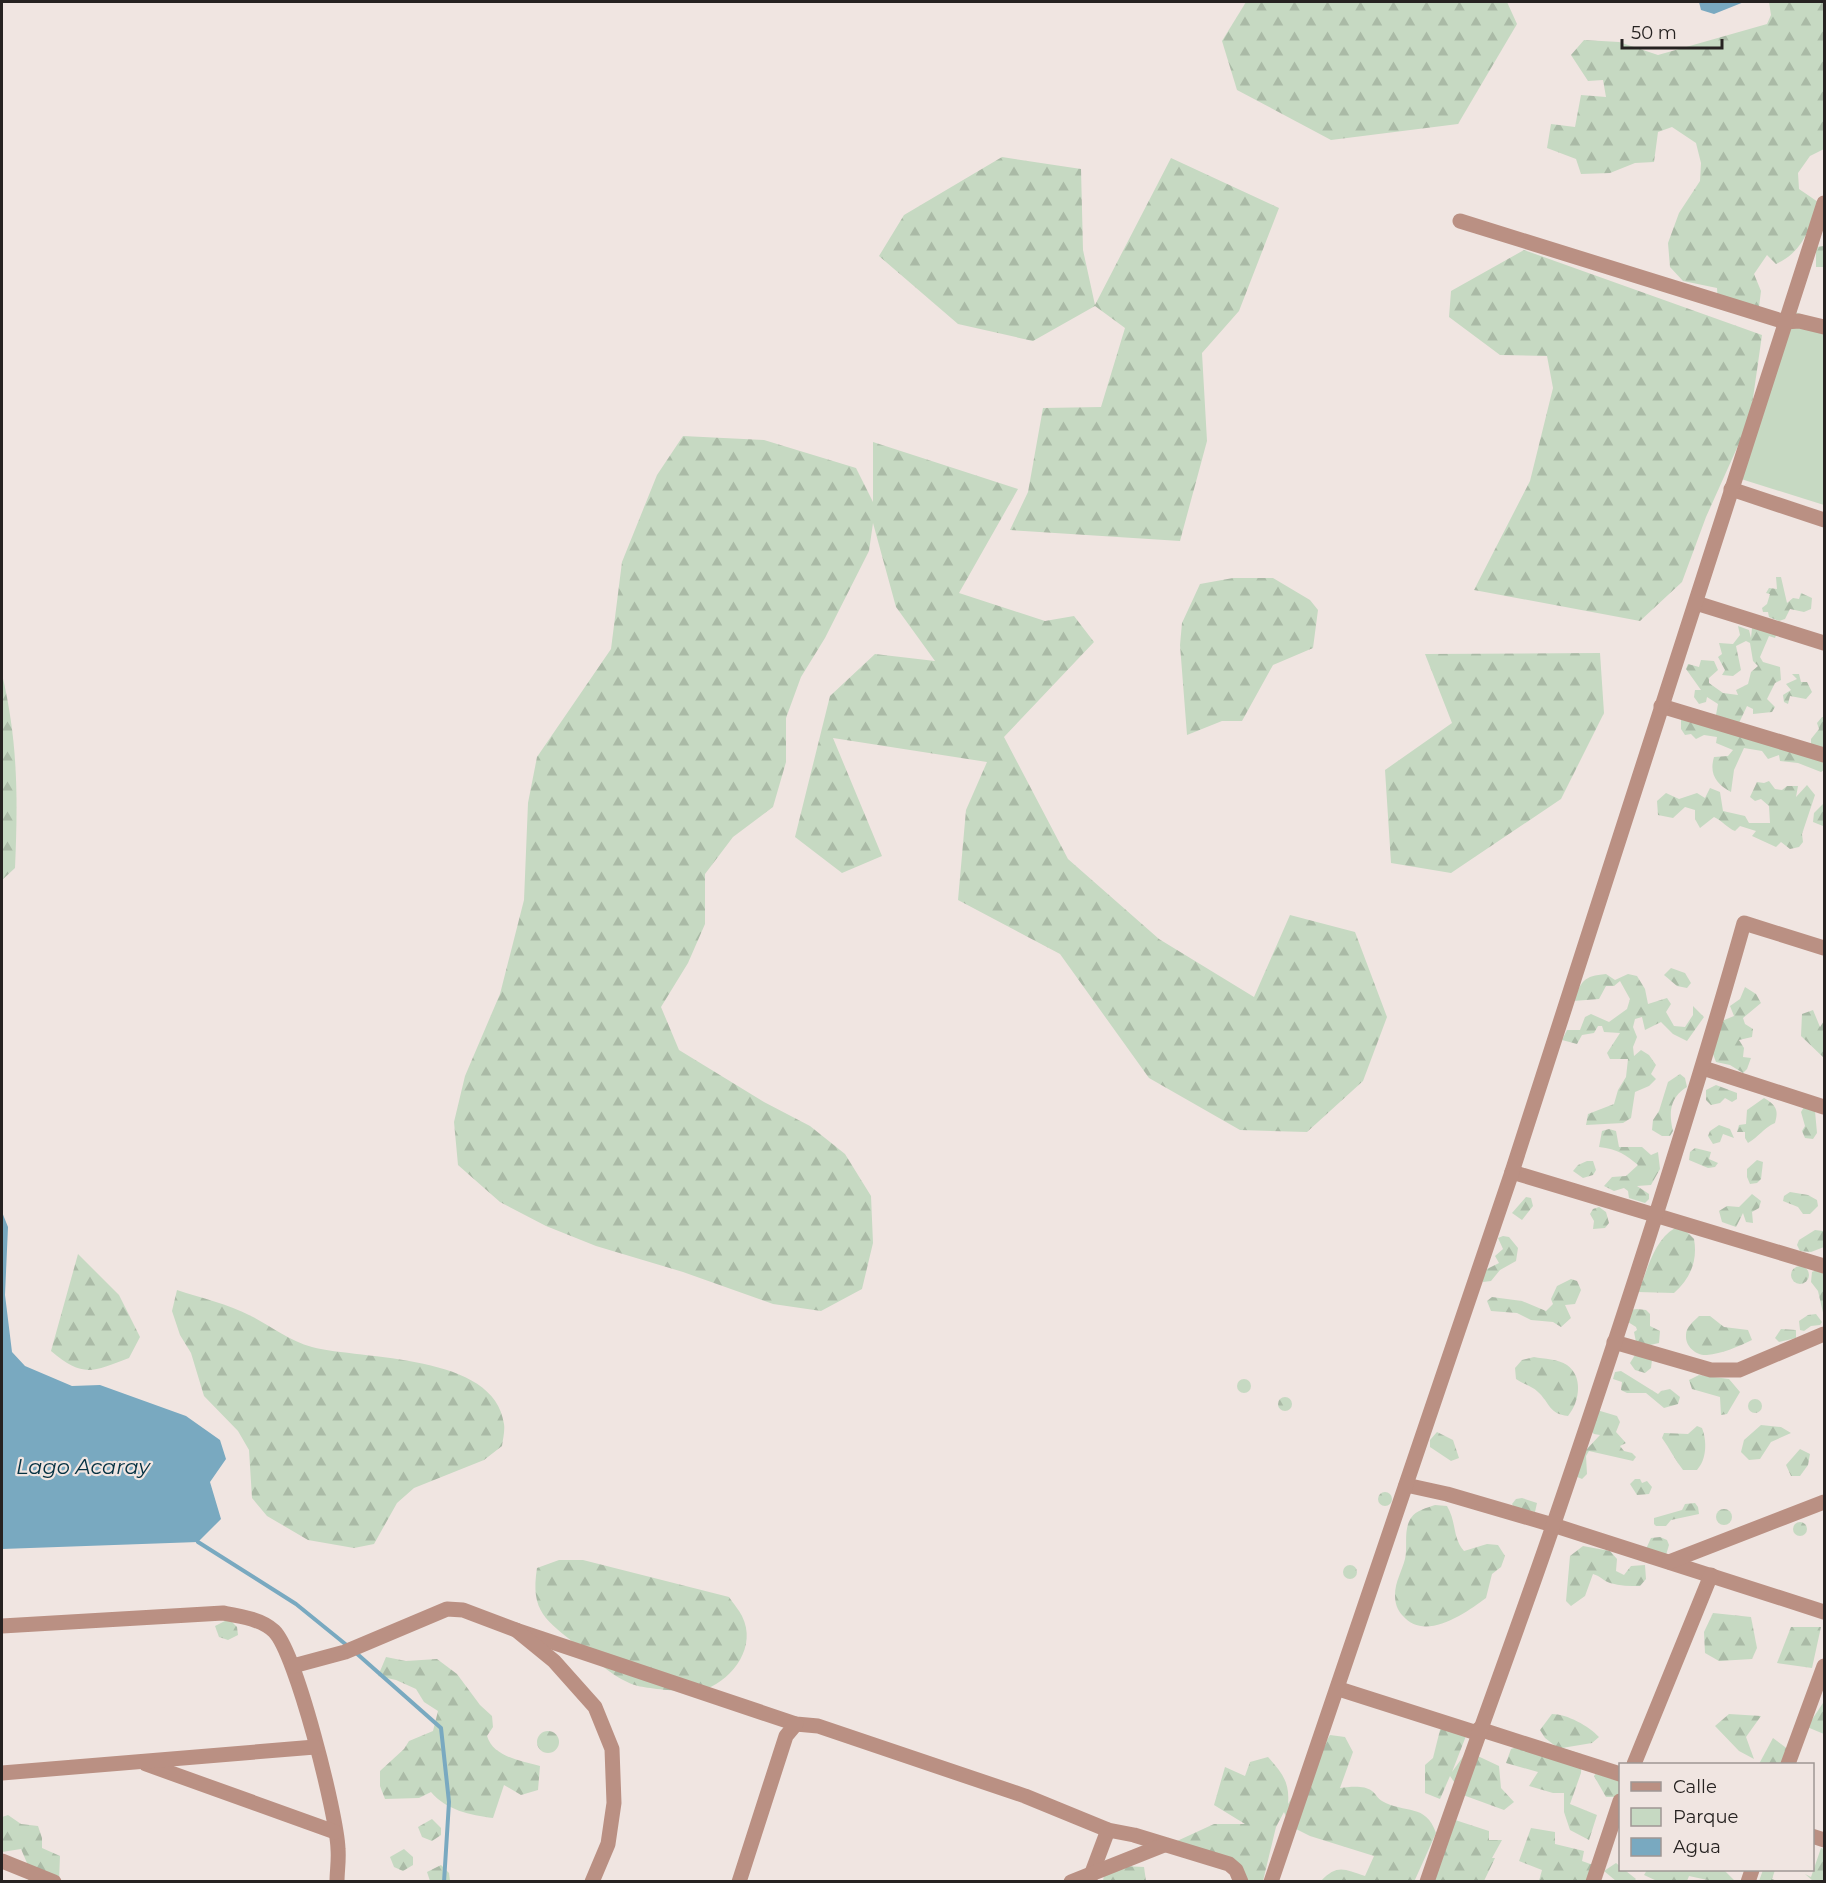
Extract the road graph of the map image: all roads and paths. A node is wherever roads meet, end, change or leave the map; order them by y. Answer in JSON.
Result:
{"nodes":[{"id":1,"x":1824,"y":203,"type":"edge"},
{"id":2,"x":1460,"y":221,"type":"dead end"},
{"id":3,"x":1785,"y":322,"type":"junction"},
{"id":4,"x":1824,"y":327,"type":"edge"},
{"id":5,"x":1731,"y":489,"type":"junction"},
{"id":6,"x":1824,"y":520,"type":"edge"},
{"id":7,"x":1696,"y":603,"type":"junction"},
{"id":8,"x":1824,"y":643,"type":"edge"},
{"id":9,"x":1661,"y":706,"type":"junction"},
{"id":10,"x":1824,"y":754,"type":"edge"},
{"id":11,"x":1824,"y":948,"type":"edge"},
{"id":12,"x":1703,"y":1068,"type":"junction"},
{"id":13,"x":1824,"y":1107,"type":"edge"},
{"id":14,"x":1512,"y":1172,"type":"junction"},
{"id":15,"x":1656,"y":1216,"type":"junction"},
{"id":16,"x":1824,"y":1266,"type":"edge"},
{"id":17,"x":1824,"y":1334,"type":"edge"},
{"id":18,"x":1614,"y":1342,"type":"junction"},
{"id":19,"x":1406,"y":1485,"type":"junction"},
{"id":20,"x":1824,"y":1502,"type":"edge"},
{"id":21,"x":1553,"y":1525,"type":"junction"},
{"id":22,"x":1669,"y":1562,"type":"junction"},
{"id":23,"x":1711,"y":1575,"type":"junction"},
{"id":24,"x":1824,"y":1612,"type":"edge"},
{"id":25,"x":2,"y":1626,"type":"edge"},
{"id":26,"x":516,"y":1630,"type":"junction"},
{"id":27,"x":294,"y":1666,"type":"junction"},
{"id":28,"x":1824,"y":1666,"type":"edge"},
{"id":29,"x":1339,"y":1689,"type":"junction"},
{"id":30,"x":796,"y":1724,"type":"junction"},
{"id":31,"x":1478,"y":1731,"type":"junction"},
{"id":32,"x":315,"y":1747,"type":"junction"},
{"id":33,"x":140,"y":1761,"type":"junction"},
{"id":34,"x":1634,"y":1763,"type":"edge"},
{"id":35,"x":1788,"y":1763,"type":"edge"},
{"id":36,"x":2,"y":1773,"type":"edge"},
{"id":37,"x":1619,"y":1774,"type":"edge"},
{"id":38,"x":1619,"y":1804,"type":"edge"},
{"id":39,"x":1108,"y":1830,"type":"junction"},
{"id":40,"x":335,"y":1832,"type":"junction"},
{"id":41,"x":1164,"y":1845,"type":"junction"},
{"id":42,"x":2,"y":1861,"type":"edge"},
{"id":43,"x":1090,"y":1878,"type":"edge"},
{"id":44,"x":54,"y":1881,"type":"edge"},
{"id":45,"x":337,"y":1881,"type":"edge"},
{"id":46,"x":592,"y":1881,"type":"edge"},
{"id":47,"x":739,"y":1881,"type":"edge"},
{"id":48,"x":1071,"y":1881,"type":"edge"},
{"id":49,"x":1241,"y":1881,"type":"edge"},
{"id":50,"x":1271,"y":1881,"type":"edge"},
{"id":51,"x":1427,"y":1881,"type":"edge"},
{"id":52,"x":1593,"y":1881,"type":"edge"}],
"edges":[{"from":1,"to":3,"type":"street"},
{"from":2,"to":3,"type":"street"},
{"from":3,"to":4,"type":"street"},
{"from":3,"to":5,"type":"street"},
{"from":5,"to":6,"type":"street"},
{"from":5,"to":7,"type":"street"},
{"from":7,"to":8,"type":"street"},
{"from":7,"to":9,"type":"street"},
{"from":9,"to":10,"type":"street"},
{"from":9,"to":14,"type":"street"},
{"from":11,"to":12,"type":"street"},
{"from":12,"to":13,"type":"street"},
{"from":12,"to":15,"type":"street"},
{"from":14,"to":15,"type":"street"},
{"from":14,"to":19,"type":"street"},
{"from":15,"to":16,"type":"street"},
{"from":15,"to":18,"type":"street"},
{"from":17,"to":18,"type":"street"},
{"from":18,"to":21,"type":"street"},
{"from":19,"to":21,"type":"street"},
{"from":19,"to":29,"type":"street"},
{"from":20,"to":22,"type":"street"},
{"from":21,"to":22,"type":"street"},
{"from":21,"to":31,"type":"street"},
{"from":22,"to":23,"type":"street"},
{"from":23,"to":24,"type":"street"},
{"from":23,"to":34,"type":"street"},
{"from":25,"to":27,"type":"street"},
{"from":26,"to":27,"type":"street"},
{"from":26,"to":30,"type":"street"},
{"from":26,"to":46,"type":"street"},
{"from":27,"to":32,"type":"street"},
{"from":28,"to":35,"type":"street"},
{"from":29,"to":31,"type":"street"},
{"from":29,"to":50,"type":"street"},
{"from":30,"to":39,"type":"street"},
{"from":30,"to":47,"type":"street"},
{"from":31,"to":37,"type":"street"},
{"from":31,"to":51,"type":"street"},
{"from":32,"to":33,"type":"street"},
{"from":32,"to":40,"type":"street"},
{"from":33,"to":36,"type":"street"},
{"from":33,"to":40,"type":"street"},
{"from":38,"to":52,"type":"street"},
{"from":39,"to":41,"type":"street"},
{"from":39,"to":43,"type":"street"},
{"from":40,"to":45,"type":"street"},
{"from":41,"to":43,"type":"street"},
{"from":41,"to":49,"type":"street"},
{"from":42,"to":44,"type":"street"},
{"from":43,"to":48,"type":"street"}]}
